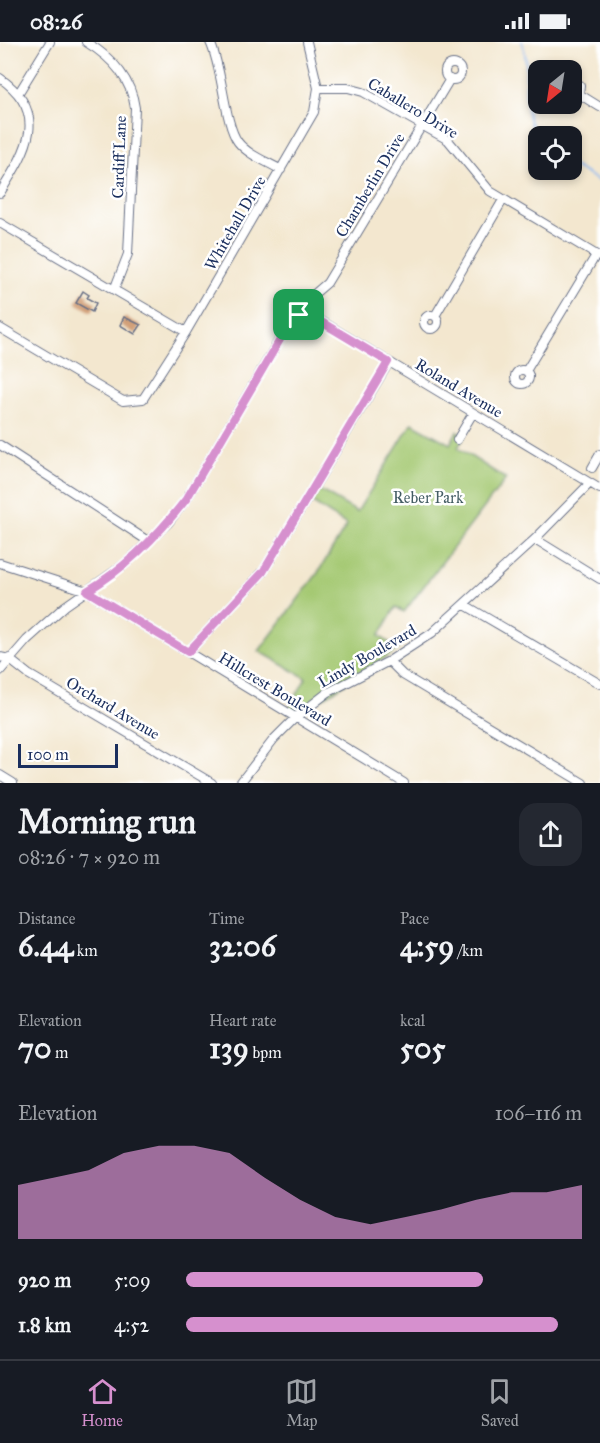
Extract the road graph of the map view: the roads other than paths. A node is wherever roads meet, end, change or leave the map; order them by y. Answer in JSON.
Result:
{"nodes":[{"id":1,"x":50,"y":42,"type":"edge"},
{"id":2,"x":86,"y":42,"type":"edge"},
{"id":3,"x":210,"y":42,"type":"edge"},
{"id":4,"x":307,"y":42,"type":"edge"},
{"id":5,"x":0,"y":78,"type":"edge"},
{"id":6,"x":450,"y":79,"type":"dead end"},
{"id":7,"x":318,"y":88,"type":"junction"},
{"id":8,"x":18,"y":94,"type":"junction"},
{"id":9,"x":582,"y":98,"type":"edge"},
{"id":10,"x":600,"y":107,"type":"edge"},
{"id":11,"x":422,"y":126,"type":"junction"},
{"id":12,"x":281,"y":170,"type":"junction"},
{"id":13,"x":0,"y":193,"type":"edge"},
{"id":14,"x":503,"y":200,"type":"junction"},
{"id":15,"x":0,"y":223,"type":"edge"},
{"id":16,"x":598,"y":256,"type":"edge"},
{"id":17,"x":114,"y":290,"type":"junction"},
{"id":18,"x":306,"y":301,"type":"dead end"},
{"id":19,"x":435,"y":316,"type":"dead end"},
{"id":20,"x":0,"y":328,"type":"edge"},
{"id":21,"x":186,"y":332,"type":"junction"},
{"id":22,"x":388,"y":362,"type":"junction"},
{"id":23,"x":526,"y":371,"type":"dead end"},
{"id":24,"x":473,"y":413,"type":"junction"},
{"id":25,"x":457,"y":440,"type":"dead end"},
{"id":26,"x":0,"y":445,"type":"edge"},
{"id":27,"x":600,"y":454,"type":"edge"},
{"id":28,"x":592,"y":468,"type":"dead end"},
{"id":29,"x":590,"y":483,"type":"junction"},
{"id":30,"x":600,"y":489,"type":"edge"},
{"id":31,"x":535,"y":539,"type":"junction"},
{"id":32,"x":148,"y":542,"type":"junction"},
{"id":33,"x":0,"y":563,"type":"edge"},
{"id":34,"x":600,"y":579,"type":"edge"},
{"id":35,"x":87,"y":591,"type":"junction"},
{"id":36,"x":465,"y":604,"type":"junction"},
{"id":37,"x":188,"y":652,"type":"junction"},
{"id":38,"x":0,"y":657,"type":"edge"},
{"id":39,"x":9,"y":659,"type":"junction"},
{"id":40,"x":388,"y":661,"type":"junction"},
{"id":41,"x":0,"y":671,"type":"edge"},
{"id":42,"x":600,"y":684,"type":"edge"},
{"id":43,"x":296,"y":718,"type":"junction"},
{"id":44,"x":0,"y":775,"type":"edge"},
{"id":45,"x":13,"y":783,"type":"edge"},
{"id":46,"x":212,"y":783,"type":"edge"},
{"id":47,"x":240,"y":783,"type":"edge"},
{"id":48,"x":404,"y":783,"type":"edge"},
{"id":49,"x":583,"y":783,"type":"edge"}],
"edges":[{"from":1,"to":8,"type":"street"},
{"from":2,"to":17,"type":"street","name":"Cardiff Lane"},
{"from":3,"to":12,"type":"street"},
{"from":4,"to":7,"type":"street","name":"Whitehall Drive"},
{"from":5,"to":8,"type":"street"},
{"from":6,"to":11,"type":"street","name":"Chamberlin Drive"},
{"from":7,"to":11,"type":"street","name":"Caballero Drive"},
{"from":7,"to":12,"type":"street","name":"Whitehall Drive"},
{"from":8,"to":13,"type":"street"},
{"from":9,"to":10,"type":"street"},
{"from":11,"to":14,"type":"street","name":"Caballero Drive"},
{"from":11,"to":18,"type":"street","name":"Chamberlin Drive"},
{"from":12,"to":21,"type":"street","name":"Whitehall Drive"},
{"from":14,"to":16,"type":"street","name":"Caballero Drive"},
{"from":14,"to":19,"type":"street"},
{"from":15,"to":17,"type":"street"},
{"from":16,"to":23,"type":"street"},
{"from":17,"to":21,"type":"street"},
{"from":20,"to":21,"type":"street","name":"Whitehall Drive"},
{"from":22,"to":24,"type":"street","name":"Roland Avenue"},
{"from":22,"to":32,"type":"street","name":"Roland Avenue"},
{"from":22,"to":37,"type":"street"},
{"from":24,"to":25,"type":"street"},
{"from":24,"to":29,"type":"street","name":"Roland Avenue"},
{"from":26,"to":32,"type":"street"},
{"from":27,"to":28,"type":"street"},
{"from":29,"to":30,"type":"street","name":"Roland Avenue"},
{"from":29,"to":31,"type":"street","name":"Lindy Boulevard"},
{"from":31,"to":34,"type":"street"},
{"from":31,"to":36,"type":"street","name":"Lindy Boulevard"},
{"from":32,"to":35,"type":"street"},
{"from":33,"to":35,"type":"street","name":"Hillcrest Boulevard"},
{"from":35,"to":37,"type":"street","name":"Hillcrest Boulevard"},
{"from":35,"to":39,"type":"street"},
{"from":36,"to":40,"type":"street","name":"Lindy Boulevard"},
{"from":36,"to":42,"type":"street"},
{"from":37,"to":43,"type":"street","name":"Hillcrest Boulevard"},
{"from":38,"to":39,"type":"street","name":"Orchard Avenue"},
{"from":39,"to":41,"type":"street"},
{"from":39,"to":46,"type":"street","name":"Orchard Avenue"},
{"from":40,"to":43,"type":"street","name":"Lindy Boulevard"},
{"from":40,"to":49,"type":"street"},
{"from":43,"to":47,"type":"street","name":"Lindy Boulevard"},
{"from":43,"to":48,"type":"street","name":"Hillcrest Boulevard"},
{"from":44,"to":45,"type":"street"}]}
